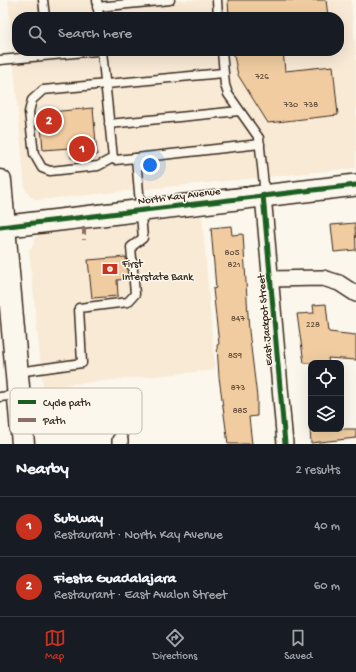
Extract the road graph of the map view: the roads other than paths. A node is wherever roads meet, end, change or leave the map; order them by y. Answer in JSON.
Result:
{"nodes":[{"id":1,"x":44,"y":0,"type":"edge"},
{"id":2,"x":170,"y":0,"type":"edge"},
{"id":3,"x":217,"y":0,"type":"edge"},
{"id":4,"x":97,"y":3,"type":"edge"},
{"id":5,"x":45,"y":12,"type":"edge"},
{"id":6,"x":218,"y":12,"type":"edge"},
{"id":7,"x":43,"y":56,"type":"edge"},
{"id":8,"x":103,"y":56,"type":"edge"},
{"id":9,"x":222,"y":56,"type":"edge"},
{"id":10,"x":0,"y":60,"type":"edge"},
{"id":11,"x":224,"y":73,"type":"junction"},
{"id":12,"x":106,"y":85,"type":"junction"},
{"id":13,"x":240,"y":110,"type":"junction"},
{"id":14,"x":109,"y":124,"type":"junction"},
{"id":15,"x":260,"y":144,"type":"junction"},
{"id":16,"x":112,"y":158,"type":"junction"},
{"id":17,"x":136,"y":158,"type":"junction"},
{"id":18,"x":0,"y":181,"type":"edge"},
{"id":19,"x":356,"y":185,"type":"edge"},
{"id":20,"x":264,"y":195,"type":"junction"},
{"id":21,"x":141,"y":209,"type":"junction"},
{"id":22,"x":2,"y":227,"type":"edge"},
{"id":23,"x":270,"y":279,"type":"junction"},
{"id":24,"x":356,"y":294,"type":"edge"},
{"id":25,"x":17,"y":372,"type":"junction"},
{"id":26,"x":12,"y":388,"type":"edge"},
{"id":27,"x":20,"y":434,"type":"edge"},
{"id":28,"x":23,"y":444,"type":"edge"},
{"id":29,"x":285,"y":444,"type":"edge"}],
"edges":[{"from":1,"to":5,"type":"lane"},
{"from":2,"to":4,"type":"lane"},
{"from":3,"to":6,"type":"lane"},
{"from":7,"to":10,"type":"lane"},
{"from":8,"to":12,"type":"lane"},
{"from":9,"to":11,"type":"lane"},
{"from":11,"to":12,"type":"lane"},
{"from":11,"to":13,"type":"lane"},
{"from":12,"to":14,"type":"lane"},
{"from":12,"to":16,"type":"lane"},
{"from":13,"to":14,"type":"lane"},
{"from":13,"to":15,"type":"lane"},
{"from":14,"to":16,"type":"lane"},
{"from":15,"to":17,"type":"lane"},
{"from":15,"to":20,"type":"lane"},
{"from":16,"to":17,"type":"lane"},
{"from":17,"to":21,"type":"lane"},
{"from":18,"to":22,"type":"main road"},
{"from":19,"to":20,"type":"street","name":"North Kay Avenue"},
{"from":20,"to":21,"type":"street","name":"North Kay Avenue"},
{"from":20,"to":23,"type":"street","name":"East Jackpot Street"},
{"from":21,"to":22,"type":"street","name":"North Kay Avenue"},
{"from":21,"to":25,"type":"lane"},
{"from":22,"to":25,"type":"main road"},
{"from":23,"to":24,"type":"street"},
{"from":23,"to":29,"type":"street","name":"East Jackpot Street"},
{"from":25,"to":26,"type":"main road"},
{"from":27,"to":28,"type":"main road"}]}
